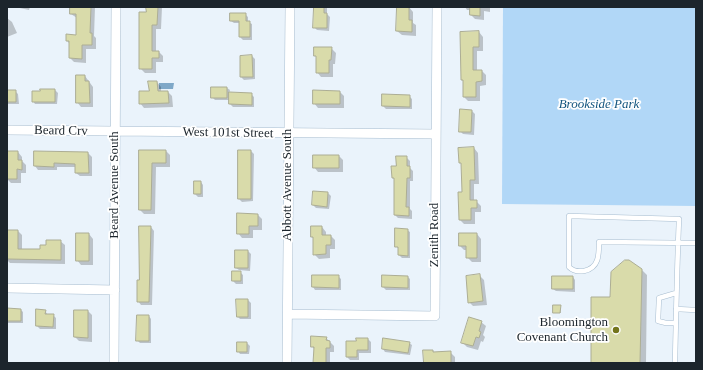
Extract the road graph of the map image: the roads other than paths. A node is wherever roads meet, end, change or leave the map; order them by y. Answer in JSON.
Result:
{"nodes":[{"id":1,"x":116,"y":7,"type":"edge"},
{"id":2,"x":290,"y":7,"type":"edge"},
{"id":3,"x":437,"y":7,"type":"edge"},
{"id":4,"x":7,"y":130,"type":"edge"},
{"id":5,"x":116,"y":132,"type":"junction"},
{"id":6,"x":288,"y":133,"type":"junction"},
{"id":7,"x":436,"y":134,"type":"junction"},
{"id":8,"x":678,"y":243,"type":"junction"},
{"id":9,"x":696,"y":243,"type":"edge"},
{"id":10,"x":7,"y":288,"type":"edge"},
{"id":11,"x":115,"y":290,"type":"junction"},
{"id":12,"x":676,"y":293,"type":"junction"},
{"id":13,"x":676,"y":309,"type":"junction"},
{"id":14,"x":696,"y":310,"type":"edge"},
{"id":15,"x":288,"y":314,"type":"junction"},
{"id":16,"x":676,"y":323,"type":"junction"},
{"id":17,"x":114,"y":363,"type":"edge"},
{"id":18,"x":287,"y":363,"type":"edge"},
{"id":19,"x":676,"y":363,"type":"edge"}],
"edges":[{"from":1,"to":5,"type":"street","name":"Beard Avenue South"},
{"from":2,"to":6,"type":"street","name":"Abbott Avenue South"},
{"from":3,"to":7,"type":"street","name":"Zenith Road"},
{"from":4,"to":5,"type":"street","name":"Beard Crv"},
{"from":5,"to":6,"type":"street","name":"West 101st Street"},
{"from":5,"to":11,"type":"street","name":"Beard Avenue South"},
{"from":6,"to":7,"type":"street","name":"West 101st Street"},
{"from":6,"to":15,"type":"street","name":"Abbott Avenue South"},
{"from":7,"to":15,"type":"street","name":"Zenith Road"},
{"from":8,"to":8,"type":"lane"},
{"from":8,"to":9,"type":"lane"},
{"from":8,"to":12,"type":"lane"},
{"from":10,"to":11,"type":"street"},
{"from":11,"to":17,"type":"street","name":"Beard Avenue South"},
{"from":12,"to":13,"type":"lane"},
{"from":12,"to":16,"type":"lane"},
{"from":13,"to":14,"type":"lane"},
{"from":13,"to":16,"type":"lane"},
{"from":15,"to":18,"type":"street","name":"Abbott Avenue South"},
{"from":16,"to":19,"type":"lane"}]}
